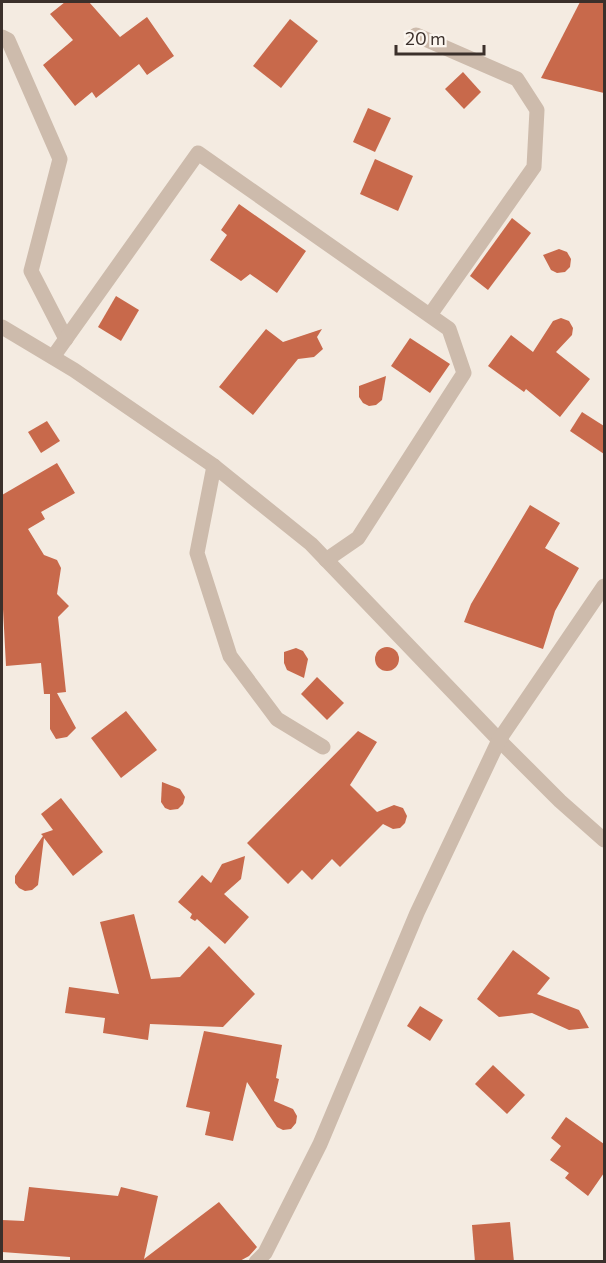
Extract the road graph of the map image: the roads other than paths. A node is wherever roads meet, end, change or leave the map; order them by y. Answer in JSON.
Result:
{"nodes":[{"id":1,"x":416,"y":35,"type":"dead end"},
{"id":2,"x":2,"y":37,"type":"edge"},
{"id":3,"x":429,"y":315,"type":"junction"},
{"id":4,"x":2,"y":327,"type":"edge"},
{"id":5,"x":66,"y":339,"type":"junction"},
{"id":6,"x":53,"y":357,"type":"junction"},
{"id":7,"x":214,"y":466,"type":"junction"},
{"id":8,"x":326,"y":560,"type":"junction"},
{"id":9,"x":604,"y":586,"type":"edge"},
{"id":10,"x":499,"y":740,"type":"junction"},
{"id":11,"x":323,"y":747,"type":"dead end"},
{"id":12,"x":604,"y":840,"type":"edge"},
{"id":13,"x":256,"y":1262,"type":"edge"}],
"edges":[{"from":1,"to":3,"type":"street"},
{"from":2,"to":5,"type":"street"},
{"from":3,"to":5,"type":"street"},
{"from":3,"to":8,"type":"street"},
{"from":4,"to":6,"type":"street"},
{"from":5,"to":6,"type":"street"},
{"from":6,"to":7,"type":"street"},
{"from":7,"to":8,"type":"street"},
{"from":7,"to":11,"type":"street"},
{"from":8,"to":10,"type":"street"},
{"from":9,"to":10,"type":"street"},
{"from":10,"to":12,"type":"street"},
{"from":10,"to":13,"type":"street"}]}
